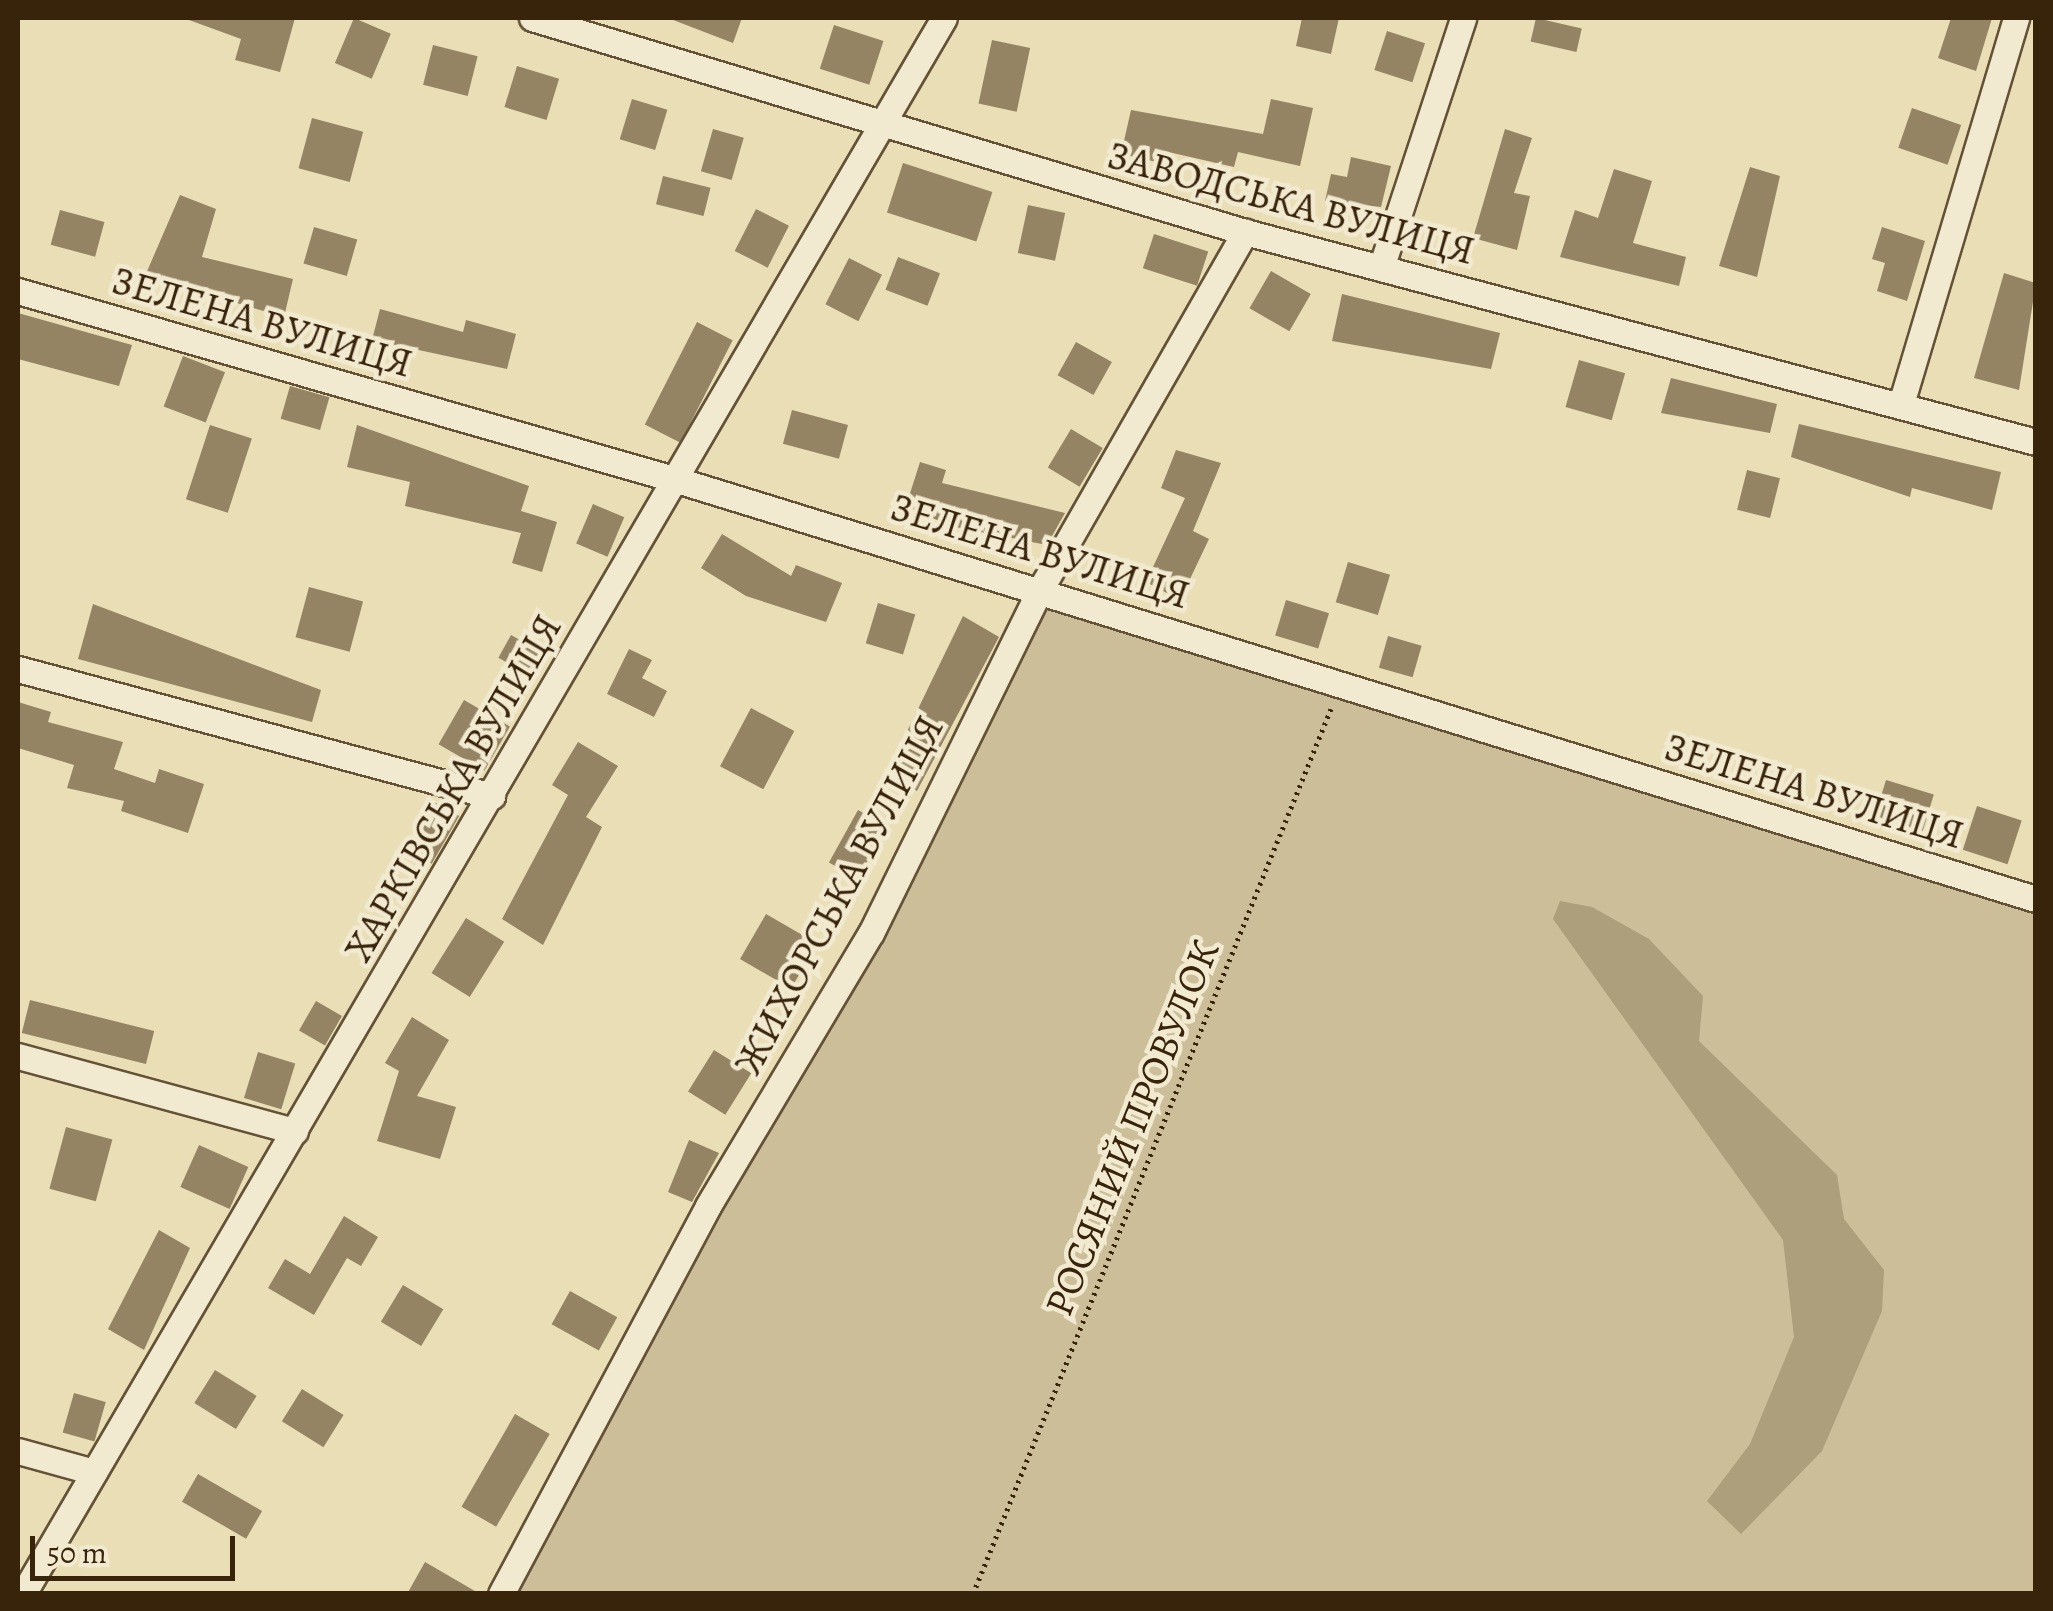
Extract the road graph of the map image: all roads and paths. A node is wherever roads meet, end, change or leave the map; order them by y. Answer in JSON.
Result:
{"nodes":[{"id":1,"x":532,"y":18,"type":"edge"},
{"id":2,"x":944,"y":18,"type":"edge"},
{"id":3,"x":1463,"y":18,"type":"edge"},
{"id":4,"x":2016,"y":18,"type":"edge"},
{"id":5,"x":874,"y":125,"type":"junction"},
{"id":6,"x":1245,"y":232,"type":"junction"},
{"id":7,"x":1381,"y":268,"type":"junction"},
{"id":8,"x":18,"y":291,"type":"edge"},
{"id":9,"x":1901,"y":404,"type":"junction"},
{"id":10,"x":2036,"y":442,"type":"edge"},
{"id":11,"x":677,"y":480,"type":"junction"},
{"id":12,"x":1040,"y":590,"type":"junction"},
{"id":13,"x":18,"y":669,"type":"edge"},
{"id":14,"x":1341,"y":684,"type":"junction"},
{"id":15,"x":492,"y":796,"type":"junction"},
{"id":16,"x":2036,"y":899,"type":"edge"},
{"id":17,"x":18,"y":1056,"type":"edge"},
{"id":18,"x":295,"y":1131,"type":"junction"},
{"id":19,"x":18,"y":1452,"type":"edge"},
{"id":20,"x":94,"y":1472,"type":"junction"},
{"id":21,"x":22,"y":1594,"type":"edge"},
{"id":22,"x":501,"y":1594,"type":"edge"},
{"id":23,"x":973,"y":1594,"type":"edge"}],
"edges":[{"from":1,"to":5,"type":"street","name":"ЗАВОДСЬКА ВУЛИЦЯ"},
{"from":2,"to":5,"type":"street","name":"ХАРКІВСЬКА ВУЛИЦЯ"},
{"from":3,"to":7,"type":"street"},
{"from":4,"to":9,"type":"street"},
{"from":5,"to":6,"type":"street","name":"ЗАВОДСЬКА ВУЛИЦЯ"},
{"from":5,"to":11,"type":"street","name":"ХАРКІВСЬКА ВУЛИЦЯ"},
{"from":6,"to":7,"type":"street","name":"ЗАВОДСЬКА ВУЛИЦЯ"},
{"from":6,"to":12,"type":"street","name":"ЖИХОРСЬКА ВУЛИЦЯ"},
{"from":7,"to":9,"type":"street","name":"ЗАВОДСЬКА ВУЛИЦЯ"},
{"from":8,"to":11,"type":"street","name":"ЗЕЛЕНА ВУЛИЦЯ"},
{"from":9,"to":10,"type":"street","name":"ЗАВОДСЬКА ВУЛИЦЯ"},
{"from":11,"to":12,"type":"street","name":"ЗЕЛЕНА ВУЛИЦЯ"},
{"from":11,"to":15,"type":"street","name":"ХАРКІВСЬКА ВУЛИЦЯ"},
{"from":12,"to":14,"type":"street","name":"ЗЕЛЕНА ВУЛИЦЯ"},
{"from":12,"to":22,"type":"street","name":"ЖИХОРСЬКА ВУЛИЦЯ"},
{"from":13,"to":15,"type":"street"},
{"from":14,"to":16,"type":"street","name":"ЗЕЛЕНА ВУЛИЦЯ"},
{"from":14,"to":23,"type":"path","name":"РОСЯНИЙ ПРОВУЛОК"},
{"from":15,"to":18,"type":"street","name":"ХАРКІВСЬКА ВУЛИЦЯ"},
{"from":17,"to":18,"type":"street"},
{"from":18,"to":20,"type":"street","name":"ХАРКІВСЬКА ВУЛИЦЯ"},
{"from":19,"to":20,"type":"street"},
{"from":20,"to":21,"type":"street","name":"ХАРКІВСЬКА ВУЛИЦЯ"}]}
